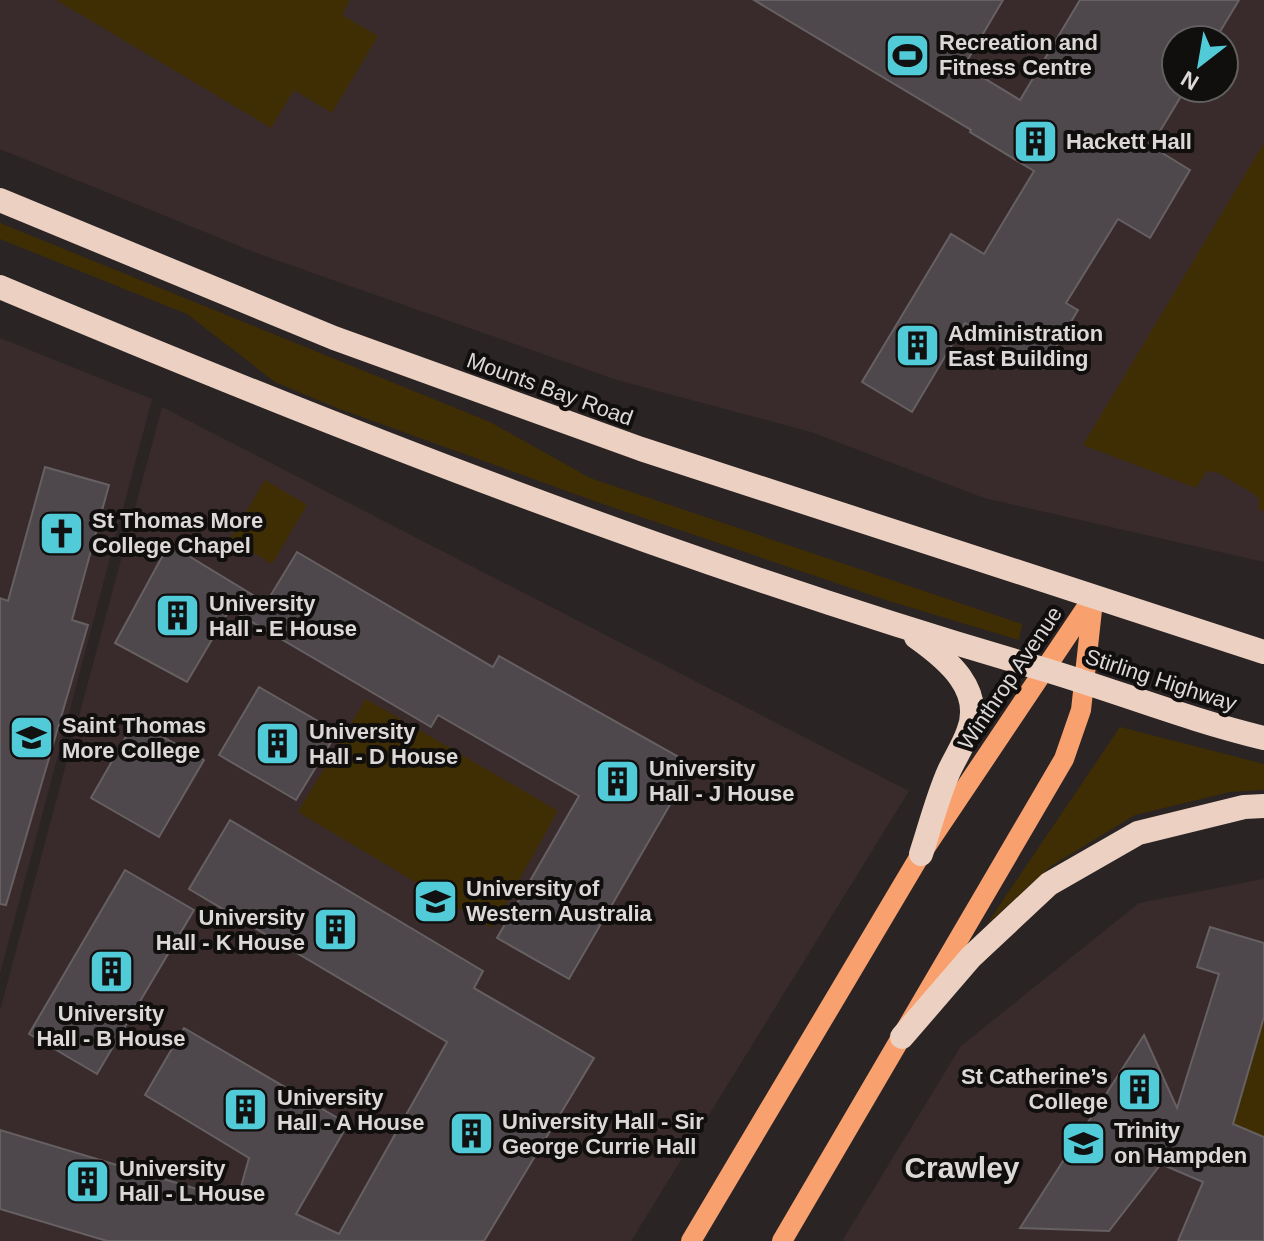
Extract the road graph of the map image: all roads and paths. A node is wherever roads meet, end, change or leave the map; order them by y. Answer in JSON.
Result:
{"nodes":[{"id":1,"x":0,"y":200,"type":"edge"},
{"id":2,"x":0,"y":287,"type":"edge"},
{"id":3,"x":1094,"y":596,"type":"junction"},
{"id":4,"x":900,"y":625,"type":"junction"},
{"id":5,"x":1264,"y":652,"type":"edge"},
{"id":6,"x":1043,"y":669,"type":"junction"},
{"id":7,"x":1084,"y":683,"type":"junction"},
{"id":8,"x":1264,"y":738,"type":"edge"},
{"id":9,"x":1264,"y":806,"type":"edge"},
{"id":10,"x":921,"y":854,"type":"junction"},
{"id":11,"x":902,"y":1037,"type":"junction"},
{"id":12,"x":691,"y":1241,"type":"edge"},
{"id":13,"x":782,"y":1241,"type":"edge"}],
"edges":[{"from":1,"to":3,"type":"highway","name":"Mounts Bay Road"},
{"from":2,"to":4,"type":"highway"},
{"from":3,"to":5,"type":"highway"},
{"from":3,"to":6,"type":"main road","name":"Winthrop Avenue"},
{"from":3,"to":7,"type":"main road","name":"Winthrop Avenue"},
{"from":4,"to":6,"type":"highway"},
{"from":4,"to":10,"type":"highway"},
{"from":6,"to":7,"type":"highway","name":"Stirling Highway"},
{"from":6,"to":10,"type":"main road","name":"Winthrop Avenue"},
{"from":7,"to":8,"type":"highway","name":"Stirling Highway"},
{"from":7,"to":11,"type":"main road","name":"Winthrop Avenue"},
{"from":9,"to":11,"type":"highway"},
{"from":10,"to":12,"type":"main road","name":"Winthrop Avenue"},
{"from":11,"to":13,"type":"main road","name":"Winthrop Avenue"}]}
